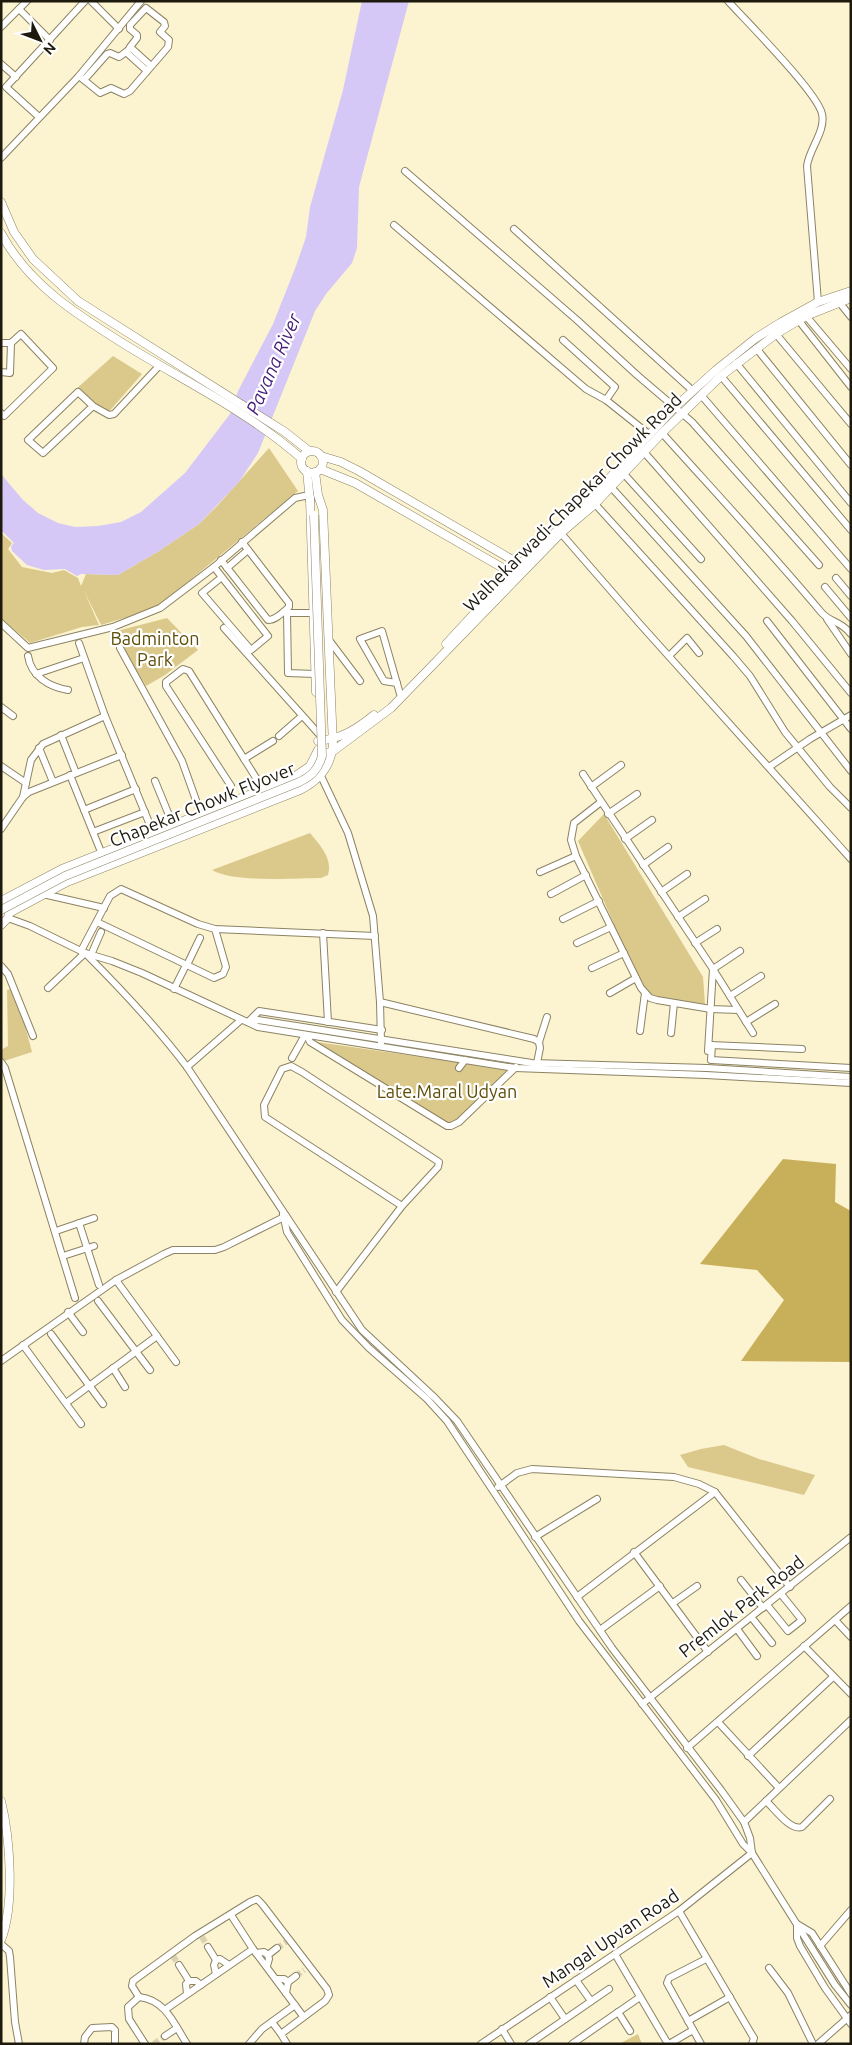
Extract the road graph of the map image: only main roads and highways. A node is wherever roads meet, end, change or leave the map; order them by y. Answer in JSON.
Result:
{"nodes":[{"id":1,"x":2,"y":204,"type":"edge"},
{"id":2,"x":1,"y":233,"type":"edge"},
{"id":3,"x":851,"y":291,"type":"edge"},
{"id":4,"x":851,"y":298,"type":"edge"},
{"id":5,"x":834,"y":301,"type":"junction"},
{"id":6,"x":796,"y":318,"type":"junction"},
{"id":7,"x":750,"y":349,"type":"junction"},
{"id":8,"x":213,"y":386,"type":"junction"},
{"id":9,"x":208,"y":394,"type":"junction"},
{"id":10,"x":219,"y":395,"type":"junction"},
{"id":11,"x":282,"y":436,"type":"junction"},
{"id":12,"x":309,"y":451,"type":"junction"},
{"id":13,"x":321,"y":456,"type":"junction"},
{"id":14,"x":302,"y":459,"type":"junction"},
{"id":15,"x":318,"y":470,"type":"junction"},
{"id":16,"x":307,"y":471,"type":"junction"},
{"id":17,"x":318,"y":495,"type":"junction"},
{"id":18,"x":309,"y":496,"type":"junction"},
{"id":19,"x":581,"y":513,"type":"junction"},
{"id":20,"x":314,"y":514,"type":"junction"},
{"id":21,"x":524,"y":566,"type":"junction"},
{"id":22,"x":515,"y":575,"type":"junction"},
{"id":23,"x":318,"y":737,"type":"junction"},
{"id":24,"x":332,"y":740,"type":"junction"},
{"id":25,"x":332,"y":752,"type":"junction"},
{"id":26,"x":317,"y":754,"type":"junction"},
{"id":27,"x":156,"y":839,"type":"junction"},
{"id":28,"x":1,"y":901,"type":"edge"},
{"id":29,"x":1,"y":910,"type":"edge"},
{"id":30,"x":9,"y":915,"type":"junction"},
{"id":31,"x":1,"y":925,"type":"edge"},
{"id":32,"x":1,"y":1801,"type":"edge"},
{"id":33,"x":1,"y":1942,"type":"edge"}],
"edges":[{"from":1,"to":8,"type":"main road"},
{"from":2,"to":9,"type":"main road"},
{"from":3,"to":5,"type":"main road","name":"Walhekarwadi-Chapekar Chowk Road"},
{"from":4,"to":5,"type":"main road","name":"Walhekarwadi-Chapekar Chowk Road"},
{"from":5,"to":6,"type":"main road","name":"Walhekarwadi-Chapekar Chowk Road"},
{"from":5,"to":6,"type":"main road","name":"Walhekarwadi-Chapekar Chowk Road"},
{"from":6,"to":7,"type":"main road","name":"Walhekarwadi-Chapekar Chowk Road"},
{"from":6,"to":7,"type":"main road","name":"Walhekarwadi-Chapekar Chowk Road"},
{"from":7,"to":19,"type":"main road","name":"Walhekarwadi-Chapekar Chowk Road"},
{"from":7,"to":19,"type":"main road","name":"Walhekarwadi-Chapekar Chowk Road"},
{"from":8,"to":9,"type":"main road"},
{"from":8,"to":10,"type":"main road"},
{"from":9,"to":10,"type":"main road"},
{"from":10,"to":11,"type":"main road"},
{"from":11,"to":12,"type":"main road"},
{"from":11,"to":14,"type":"main road"},
{"from":12,"to":13,"type":"main road"},
{"from":12,"to":14,"type":"main road"},
{"from":13,"to":15,"type":"main road"},
{"from":13,"to":21,"type":"main road"},
{"from":14,"to":16,"type":"main road"},
{"from":15,"to":16,"type":"main road"},
{"from":15,"to":17,"type":"main road"},
{"from":15,"to":22,"type":"main road"},
{"from":16,"to":18,"type":"main road"},
{"from":17,"to":20,"type":"main road","name":"Chapekar Chowk Flyover"},
{"from":17,"to":24,"type":"main road"},
{"from":18,"to":20,"type":"main road","name":"Chapekar Chowk Flyover"},
{"from":18,"to":23,"type":"main road"},
{"from":19,"to":21,"type":"main road","name":"Walhekarwadi-Chapekar Chowk Road"},
{"from":20,"to":29,"type":"main road","name":"Chapekar Chowk Flyover","bridge":true},
{"from":21,"to":22,"type":"main road","name":"Walhekarwadi-Chapekar Chowk Road"},
{"from":22,"to":24,"type":"main road","name":"Walhekarwadi-Chapekar Chowk Road"},
{"from":22,"to":25,"type":"main road","name":"Walhekarwadi-Chapekar Chowk Road"},
{"from":23,"to":24,"type":"main road","name":"Walhekarwadi-Chapekar Chowk Road"},
{"from":23,"to":26,"type":"main road"},
{"from":24,"to":25,"type":"main road"},
{"from":25,"to":26,"type":"main road"},
{"from":25,"to":27,"type":"main road"},
{"from":26,"to":27,"type":"main road"},
{"from":27,"to":28,"type":"main road"},
{"from":27,"to":30,"type":"main road"},
{"from":28,"to":30,"type":"main road"},
{"from":30,"to":31,"type":"main road"},
{"from":32,"to":33,"type":"main road"}]}
